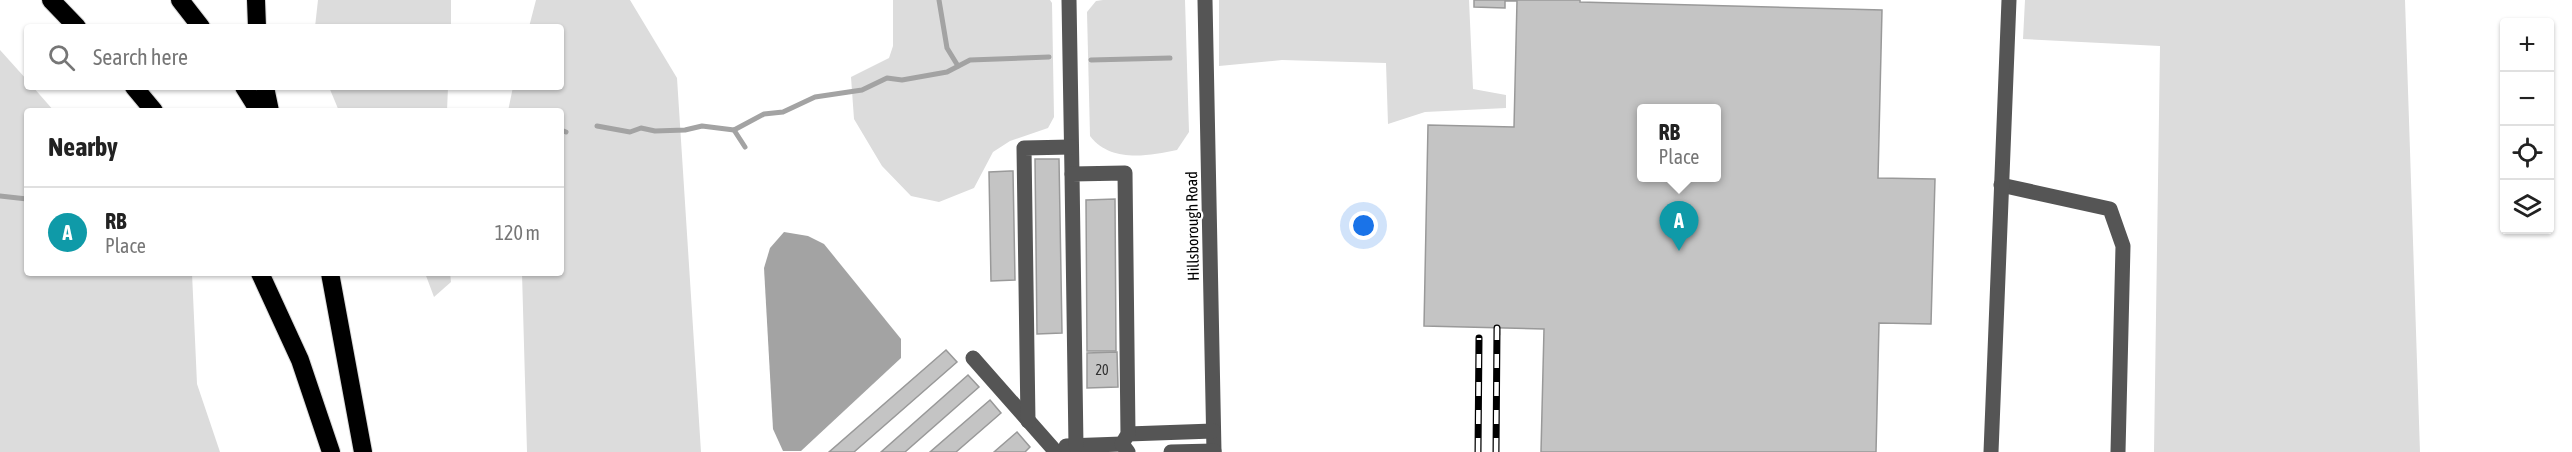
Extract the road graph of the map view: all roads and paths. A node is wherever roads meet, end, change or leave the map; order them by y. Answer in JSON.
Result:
{"nodes":[{"id":1,"x":51,"y":0,"type":"edge"},
{"id":2,"x":180,"y":0,"type":"edge"},
{"id":3,"x":256,"y":0,"type":"edge"},
{"id":4,"x":1069,"y":0,"type":"edge"},
{"id":5,"x":1205,"y":0,"type":"edge"},
{"id":6,"x":2009,"y":0,"type":"edge"},
{"id":7,"x":74,"y":24,"type":"edge"},
{"id":8,"x":199,"y":24,"type":"edge"},
{"id":9,"x":256,"y":24,"type":"edge"},
{"id":10,"x":136,"y":90,"type":"edge"},
{"id":11,"x":246,"y":90,"type":"edge"},
{"id":12,"x":266,"y":90,"type":"edge"},
{"id":13,"x":152,"y":108,"type":"edge"},
{"id":14,"x":257,"y":108,"type":"edge"},
{"id":15,"x":269,"y":108,"type":"edge"},
{"id":16,"x":1071,"y":147,"type":"junction"},
{"id":17,"x":1072,"y":174,"type":"junction"},
{"id":18,"x":2001,"y":184,"type":"junction"},
{"id":19,"x":261,"y":276,"type":"edge"},
{"id":20,"x":331,"y":276,"type":"edge"},
{"id":21,"x":973,"y":358,"type":"dead end"},
{"id":22,"x":1028,"y":420,"type":"junction"},
{"id":23,"x":1213,"y":431,"type":"junction"},
{"id":24,"x":1126,"y":443,"type":"edge"},
{"id":25,"x":1076,"y":446,"type":"junction"},
{"id":26,"x":1054,"y":449,"type":"edge"},
{"id":27,"x":1214,"y":451,"type":"edge"},
{"id":28,"x":331,"y":452,"type":"edge"},
{"id":29,"x":363,"y":452,"type":"edge"},
{"id":30,"x":1171,"y":452,"type":"edge"},
{"id":31,"x":1991,"y":452,"type":"edge"},
{"id":32,"x":2118,"y":452,"type":"edge"}],
"edges":[{"from":1,"to":7,"type":"highway"},
{"from":2,"to":8,"type":"highway"},
{"from":3,"to":9,"type":"highway"},
{"from":4,"to":16,"type":"street"},
{"from":5,"to":23,"type":"street","name":"Hillsborough Road"},
{"from":6,"to":18,"type":"street"},
{"from":10,"to":13,"type":"highway"},
{"from":11,"to":14,"type":"highway"},
{"from":12,"to":15,"type":"highway"},
{"from":16,"to":17,"type":"street"},
{"from":16,"to":22,"type":"street"},
{"from":17,"to":24,"type":"street"},
{"from":17,"to":25,"type":"street"},
{"from":18,"to":31,"type":"street"},
{"from":18,"to":32,"type":"street"},
{"from":19,"to":28,"type":"highway"},
{"from":20,"to":29,"type":"highway"},
{"from":21,"to":22,"type":"street"},
{"from":22,"to":26,"type":"street"},
{"from":23,"to":24,"type":"street"},
{"from":23,"to":27,"type":"street","name":"Hillsborough Road"},
{"from":24,"to":25,"type":"street"},
{"from":25,"to":26,"type":"street"},
{"from":27,"to":30,"type":"street"}]}
